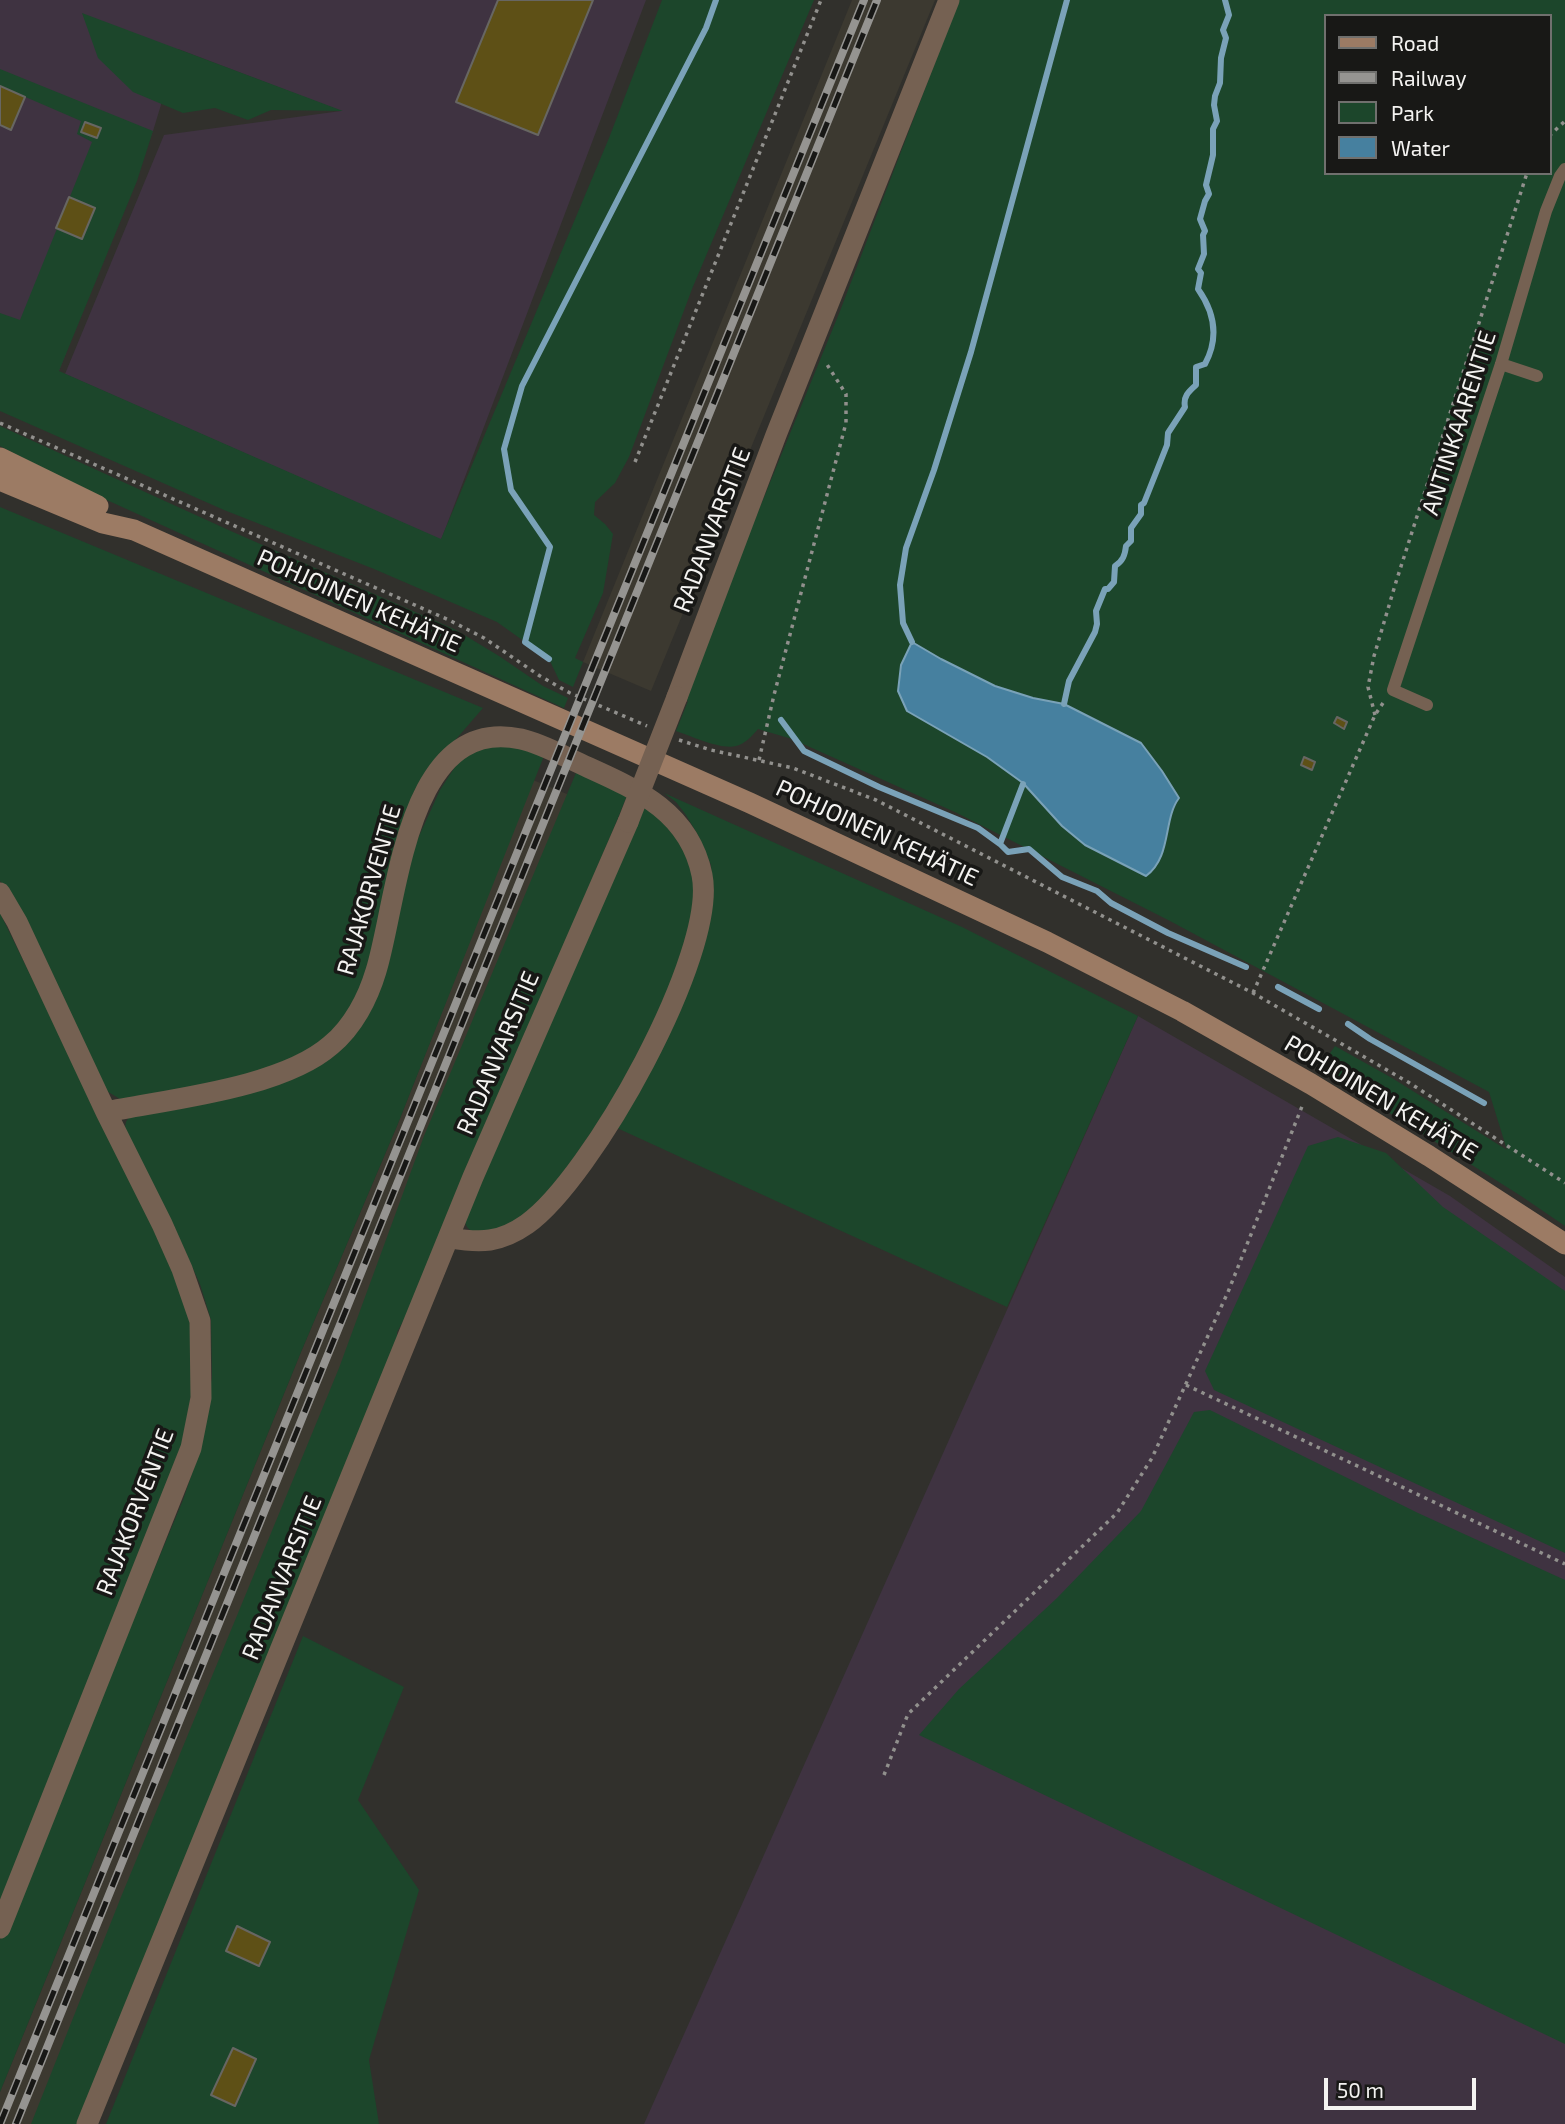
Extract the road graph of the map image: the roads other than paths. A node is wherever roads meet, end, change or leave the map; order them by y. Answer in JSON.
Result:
{"nodes":[{"id":1,"x":949,"y":0,"type":"edge"},
{"id":2,"x":1565,"y":169,"type":"edge"},
{"id":3,"x":1501,"y":364,"type":"junction"},
{"id":4,"x":1536,"y":376,"type":"dead end"},
{"id":5,"x":0,"y":458,"type":"edge"},
{"id":6,"x":0,"y":480,"type":"edge"},
{"id":7,"x":135,"y":530,"type":"junction"},
{"id":8,"x":1427,"y":705,"type":"dead end"},
{"id":9,"x":0,"y":893,"type":"edge"},
{"id":10,"x":106,"y":1112,"type":"junction"},
{"id":11,"x":450,"y":1238,"type":"junction"},
{"id":12,"x":1565,"y":1244,"type":"edge"},
{"id":13,"x":0,"y":1928,"type":"edge"},
{"id":14,"x":87,"y":2124,"type":"edge"}],
"edges":[{"from":1,"to":11,"type":"street","name":"RADANVARSITIE","bridge":true},
{"from":2,"to":3,"type":"lane","name":"ANTINKAARENTIE"},
{"from":3,"to":4,"type":"lane"},
{"from":3,"to":8,"type":"lane","name":"ANTINKAARENTIE"},
{"from":5,"to":7,"type":"main road","name":"POHJOINEN KEHÄTIE"},
{"from":6,"to":7,"type":"main road","name":"POHJOINEN KEHÄTIE"},
{"from":7,"to":12,"type":"main road","name":"POHJOINEN KEHÄTIE"},
{"from":9,"to":10,"type":"street","name":"RAJAKORVENTIE"},
{"from":10,"to":11,"type":"street","name":"RAJAKORVENTIE"},
{"from":10,"to":13,"type":"street","name":"RAJAKORVENTIE"},
{"from":11,"to":14,"type":"street","name":"RADANVARSITIE"}]}
